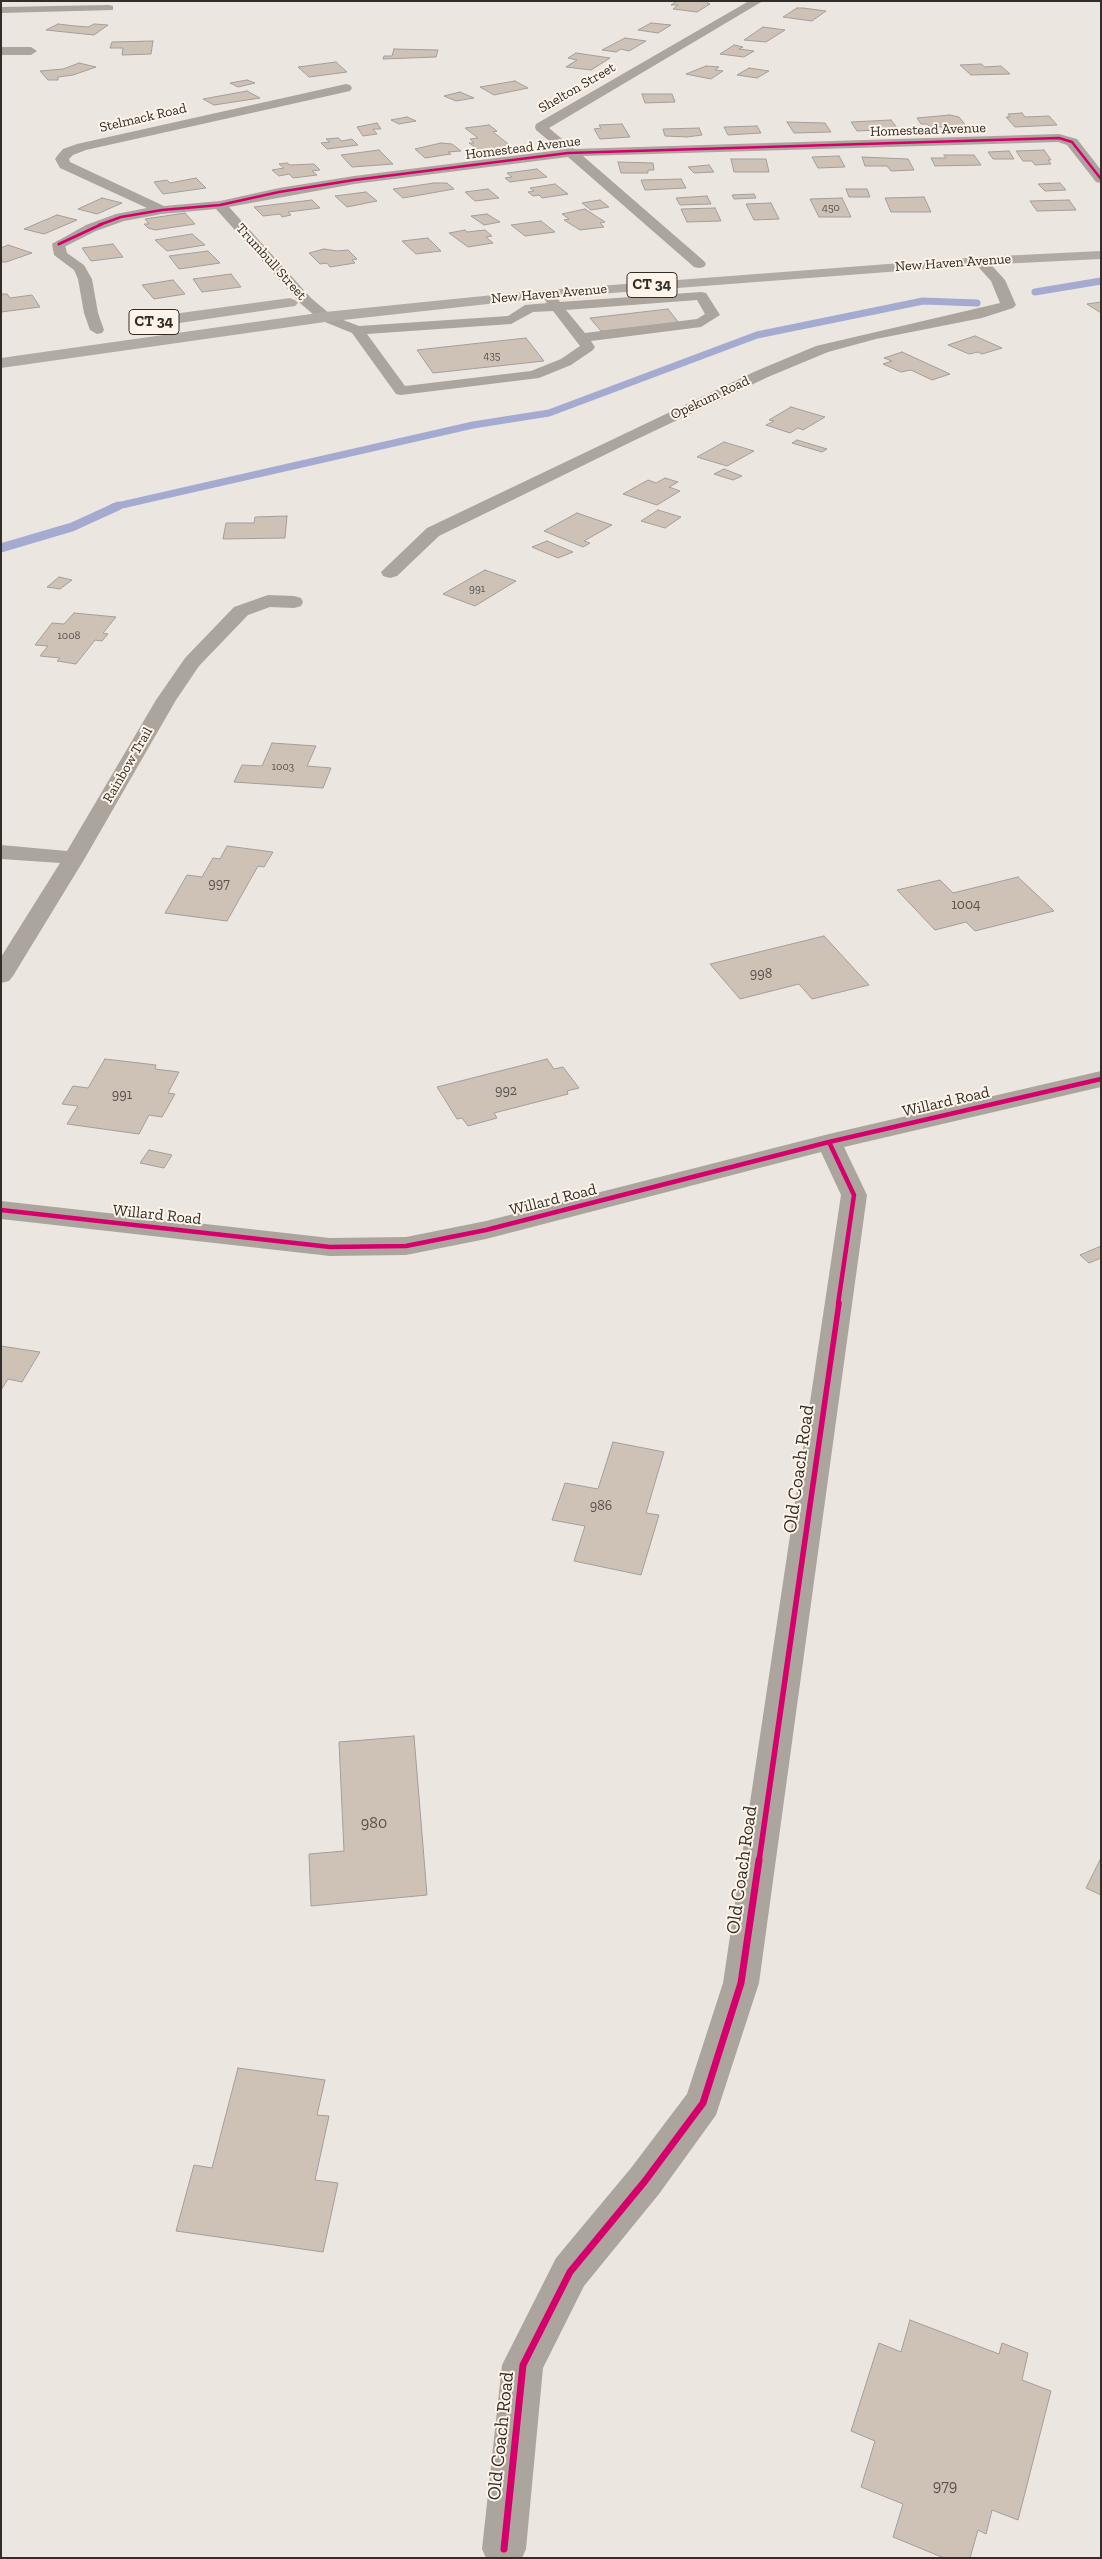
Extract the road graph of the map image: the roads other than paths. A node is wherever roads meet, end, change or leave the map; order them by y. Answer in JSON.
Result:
{"nodes":[{"id":1,"x":758,"y":1,"type":"edge"},
{"id":2,"x":109,"y":8,"type":"dead end"},
{"id":3,"x":1,"y":10,"type":"edge"},
{"id":4,"x":1,"y":51,"type":"edge"},
{"id":5,"x":30,"y":51,"type":"dead end"},
{"id":6,"x":346,"y":88,"type":"dead end"},
{"id":7,"x":568,"y":152,"type":"junction"},
{"id":8,"x":1101,"y":179,"type":"edge"},
{"id":9,"x":220,"y":205,"type":"junction"},
{"id":10,"x":162,"y":210,"type":"junction"},
{"id":11,"x":59,"y":244,"type":"joint"},
{"id":12,"x":1101,"y":255,"type":"edge"},
{"id":13,"x":980,"y":261,"type":"junction"},
{"id":14,"x":718,"y":262,"type":"dead end"},
{"id":15,"x":700,"y":264,"type":"junction"},
{"id":16,"x":681,"y":265,"type":"dead end"},
{"id":17,"x":692,"y":282,"type":"junction"},
{"id":18,"x":646,"y":286,"type":"junction"},
{"id":19,"x":547,"y":294,"type":"junction"},
{"id":20,"x":701,"y":296,"type":"junction"},
{"id":21,"x":326,"y":299,"type":"dead end"},
{"id":22,"x":658,"y":299,"type":"junction"},
{"id":23,"x":306,"y":301,"type":"junction"},
{"id":24,"x":556,"y":306,"type":"junction"},
{"id":25,"x":325,"y":317,"type":"junction"},
{"id":26,"x":153,"y":322,"type":"dead end"},
{"id":27,"x":116,"y":328,"type":"dead end"},
{"id":28,"x":97,"y":330,"type":"junction"},
{"id":29,"x":357,"y":330,"type":"junction"},
{"id":30,"x":78,"y":333,"type":"dead end"},
{"id":31,"x":581,"y":338,"type":"junction"},
{"id":32,"x":1,"y":363,"type":"edge"},
{"id":33,"x":390,"y":572,"type":"dead end"},
{"id":34,"x":294,"y":602,"type":"dead end"},
{"id":35,"x":1,"y":852,"type":"edge"},
{"id":36,"x":74,"y":858,"type":"junction"},
{"id":37,"x":1,"y":976,"type":"edge"},
{"id":38,"x":1101,"y":1079,"type":"edge"},
{"id":39,"x":828,"y":1142,"type":"junction"},
{"id":40,"x":1,"y":1210,"type":"edge"},
{"id":41,"x":500,"y":2553,"type":"edge"}],
"edges":[{"from":1,"to":7,"type":"street","name":"Shelton Street"},
{"from":2,"to":3,"type":"lane"},
{"from":4,"to":5,"type":"street"},
{"from":6,"to":10,"type":"street","name":"Stelmack Road"},
{"from":7,"to":8,"type":"street","name":"Homestead Avenue"},
{"from":7,"to":9,"type":"street","name":"Homestead Avenue"},
{"from":7,"to":15,"type":"street","name":"Shelton Street"},
{"from":9,"to":10,"type":"street","name":"Homestead Avenue"},
{"from":9,"to":23,"type":"street","name":"Trumbull Street"},
{"from":10,"to":11,"type":"street","name":"Homestead Avenue"},
{"from":11,"to":28,"type":"lane"},
{"from":12,"to":13,"type":"highway","name":"New Haven Avenue","number":"CT 34"},
{"from":13,"to":17,"type":"highway","name":"New Haven Avenue","number":"CT 34"},
{"from":13,"to":33,"type":"street","name":"Opekum Road"},
{"from":14,"to":15,"type":"highway","number":"CT 34"},
{"from":15,"to":16,"type":"highway","number":"CT 34"},
{"from":17,"to":18,"type":"highway","name":"New Haven Avenue","number":"CT 34"},
{"from":17,"to":20,"type":"lane"},
{"from":18,"to":19,"type":"highway","name":"New Haven Avenue","number":"CT 34"},
{"from":18,"to":22,"type":"lane"},
{"from":19,"to":24,"type":"lane"},
{"from":19,"to":25,"type":"highway","name":"New Haven Avenue","number":"CT 34"},
{"from":20,"to":22,"type":"lane"},
{"from":20,"to":31,"type":"lane"},
{"from":21,"to":23,"type":"highway","number":"CT 34"},
{"from":22,"to":24,"type":"lane"},
{"from":23,"to":25,"type":"street","name":"Trumbull Street"},
{"from":23,"to":26,"type":"highway","number":"CT 34"},
{"from":24,"to":29,"type":"lane"},
{"from":24,"to":31,"type":"lane"},
{"from":25,"to":29,"type":"lane"},
{"from":25,"to":32,"type":"highway","name":"New Haven Avenue","number":"CT 34"},
{"from":27,"to":28,"type":"highway","number":"CT 34"},
{"from":28,"to":30,"type":"highway","number":"CT 34"},
{"from":29,"to":31,"type":"lane"},
{"from":34,"to":36,"type":"street","name":"Rainbow Trail"},
{"from":35,"to":36,"type":"street"},
{"from":36,"to":37,"type":"street","name":"Rainbow Trail"},
{"from":38,"to":39,"type":"street","name":"Willard Road"},
{"from":39,"to":40,"type":"street","name":"Willard Road"},
{"from":39,"to":41,"type":"street","name":"Old Coach Road"}]}
